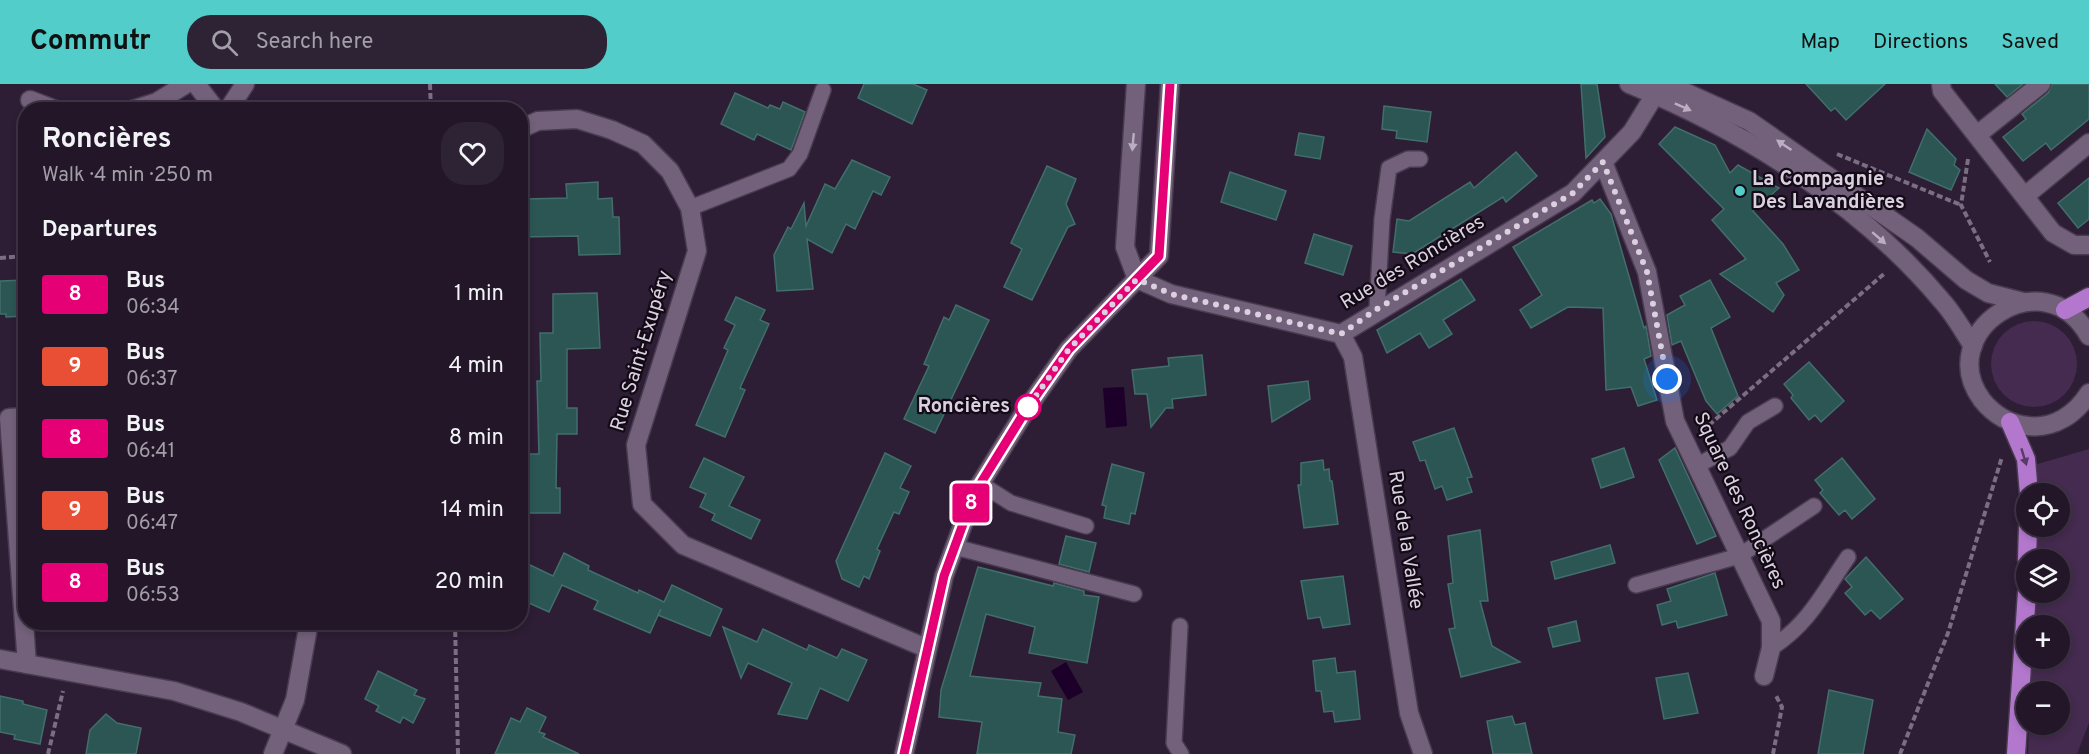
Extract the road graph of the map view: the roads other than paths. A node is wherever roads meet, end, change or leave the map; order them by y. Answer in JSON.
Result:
{"nodes":[{"id":1,"x":186,"y":84,"type":"edge"},
{"id":2,"x":196,"y":84,"type":"edge"},
{"id":3,"x":245,"y":84,"type":"edge"},
{"id":4,"x":1136,"y":84,"type":"edge"},
{"id":5,"x":1170,"y":84,"type":"edge"},
{"id":6,"x":1629,"y":84,"type":"edge"},
{"id":7,"x":1941,"y":84,"type":"edge"},
{"id":8,"x":2041,"y":84,"type":"edge"},
{"id":9,"x":1660,"y":88,"type":"edge"},
{"id":10,"x":823,"y":90,"type":"dead end"},
{"id":11,"x":30,"y":100,"type":"dead end"},
{"id":12,"x":35,"y":102,"type":"edge"},
{"id":13,"x":156,"y":102,"type":"edge"},
{"id":14,"x":210,"y":102,"type":"edge"},
{"id":15,"x":233,"y":102,"type":"edge"},
{"id":16,"x":528,"y":125,"type":"edge"},
{"id":17,"x":1977,"y":135,"type":"junction"},
{"id":18,"x":2089,"y":143,"type":"edge"},
{"id":19,"x":1420,"y":159,"type":"dead end"},
{"id":20,"x":1603,"y":162,"type":"junction"},
{"id":21,"x":2025,"y":196,"type":"junction"},
{"id":22,"x":690,"y":208,"type":"junction"},
{"id":23,"x":2089,"y":244,"type":"edge"},
{"id":24,"x":1137,"y":279,"type":"junction"},
{"id":25,"x":2089,"y":297,"type":"edge"},
{"id":26,"x":2023,"y":302,"type":"junction"},
{"id":27,"x":1377,"y":309,"type":"junction"},
{"id":28,"x":2065,"y":310,"type":"junction"},
{"id":29,"x":1341,"y":334,"type":"junction"},
{"id":30,"x":2089,"y":336,"type":"edge"},
{"id":31,"x":1973,"y":346,"type":"junction"},
{"id":32,"x":2089,"y":393,"type":"edge"},
{"id":33,"x":1775,"y":406,"type":"dead end"},
{"id":34,"x":2082,"y":413,"type":"edge"},
{"id":35,"x":18,"y":417,"type":"edge"},
{"id":36,"x":2010,"y":422,"type":"junction"},
{"id":37,"x":1696,"y":466,"type":"junction"},
{"id":38,"x":2028,"y":483,"type":"edge"},
{"id":39,"x":981,"y":484,"type":"junction"},
{"id":40,"x":1814,"y":506,"type":"dead end"},
{"id":41,"x":1086,"y":526,"type":"dead end"},
{"id":42,"x":18,"y":541,"type":"edge"},
{"id":43,"x":955,"y":547,"type":"junction"},
{"id":44,"x":1739,"y":556,"type":"junction"},
{"id":45,"x":1848,"y":557,"type":"dead end"},
{"id":46,"x":1636,"y":585,"type":"dead end"},
{"id":47,"x":1134,"y":594,"type":"dead end"},
{"id":48,"x":2025,"y":603,"type":"edge"},
{"id":49,"x":1180,"y":626,"type":"dead end"},
{"id":50,"x":25,"y":630,"type":"edge"},
{"id":51,"x":308,"y":630,"type":"edge"},
{"id":52,"x":926,"y":648,"type":"junction"},
{"id":53,"x":1771,"y":648,"type":"junction"},
{"id":54,"x":0,"y":659,"type":"edge"},
{"id":55,"x":27,"y":664,"type":"junction"},
{"id":56,"x":1764,"y":676,"type":"road end"},
{"id":57,"x":284,"y":729,"type":"junction"},
{"id":58,"x":273,"y":754,"type":"edge"},
{"id":59,"x":342,"y":754,"type":"edge"},
{"id":60,"x":904,"y":754,"type":"edge"},
{"id":61,"x":1181,"y":754,"type":"edge"},
{"id":62,"x":1423,"y":754,"type":"edge"},
{"id":63,"x":2016,"y":754,"type":"edge"}],
"edges":[{"from":1,"to":13,"type":"street"},
{"from":2,"to":14,"type":"street"},
{"from":3,"to":15,"type":"street"},
{"from":4,"to":24,"type":"street","one_way":true},
{"from":5,"to":24,"type":"street"},
{"from":6,"to":9,"type":"street"},
{"from":7,"to":17,"type":"street"},
{"from":8,"to":17,"type":"street"},
{"from":9,"to":20,"type":"street","name":"Rue des Roncières"},
{"from":26,"to":9,"type":"street","one_way":true},
{"from":9,"to":31,"type":"street","one_way":true},
{"from":10,"to":22,"type":"lane"},
{"from":11,"to":12,"type":"street"},
{"from":16,"to":22,"type":"street","name":"Rue Saint-Exupéry"},
{"from":17,"to":21,"type":"street"},
{"from":18,"to":21,"type":"street"},
{"from":19,"to":27,"type":"lane"},
{"from":20,"to":27,"type":"street","name":"Rue des Roncières"},
{"from":20,"to":37,"type":"street","name":"Square des Roncières"},
{"from":21,"to":23,"type":"street"},
{"from":22,"to":52,"type":"street","name":"Rue Saint-Exupéry"},
{"from":24,"to":29,"type":"street","name":"Rue des Roncières"},
{"from":24,"to":39,"type":"street"},
{"from":25,"to":28,"type":"highway"},
{"from":26,"to":28,"type":"street"},
{"from":26,"to":31,"type":"street"},
{"from":27,"to":29,"type":"street","name":"Rue des Roncières"},
{"from":28,"to":30,"type":"street"},
{"from":29,"to":62,"type":"street","name":"Rue de la Vallée"},
{"from":31,"to":36,"type":"street"},
{"from":32,"to":34,"type":"street"},
{"from":33,"to":37,"type":"lane"},
{"from":34,"to":36,"type":"street"},
{"from":35,"to":42,"type":"street"},
{"from":36,"to":38,"type":"highway","one_way":true},
{"from":37,"to":44,"type":"street","name":"Square des Roncières"},
{"from":39,"to":41,"type":"lane"},
{"from":39,"to":43,"type":"street"},
{"from":40,"to":44,"type":"lane"},
{"from":43,"to":47,"type":"lane"},
{"from":43,"to":52,"type":"street"},
{"from":44,"to":46,"type":"lane"},
{"from":44,"to":53,"type":"street","name":"Square des Roncières"},
{"from":45,"to":53,"type":"lane"},
{"from":48,"to":63,"type":"highway"},
{"from":49,"to":61,"type":"lane"},
{"from":50,"to":55,"type":"street"},
{"from":51,"to":57,"type":"street"},
{"from":52,"to":60,"type":"street"},
{"from":53,"to":56,"type":"street","name":"Square des Roncières"},
{"from":54,"to":55,"type":"street"},
{"from":55,"to":57,"type":"street"},
{"from":57,"to":58,"type":"street"},
{"from":57,"to":59,"type":"street"}]}
